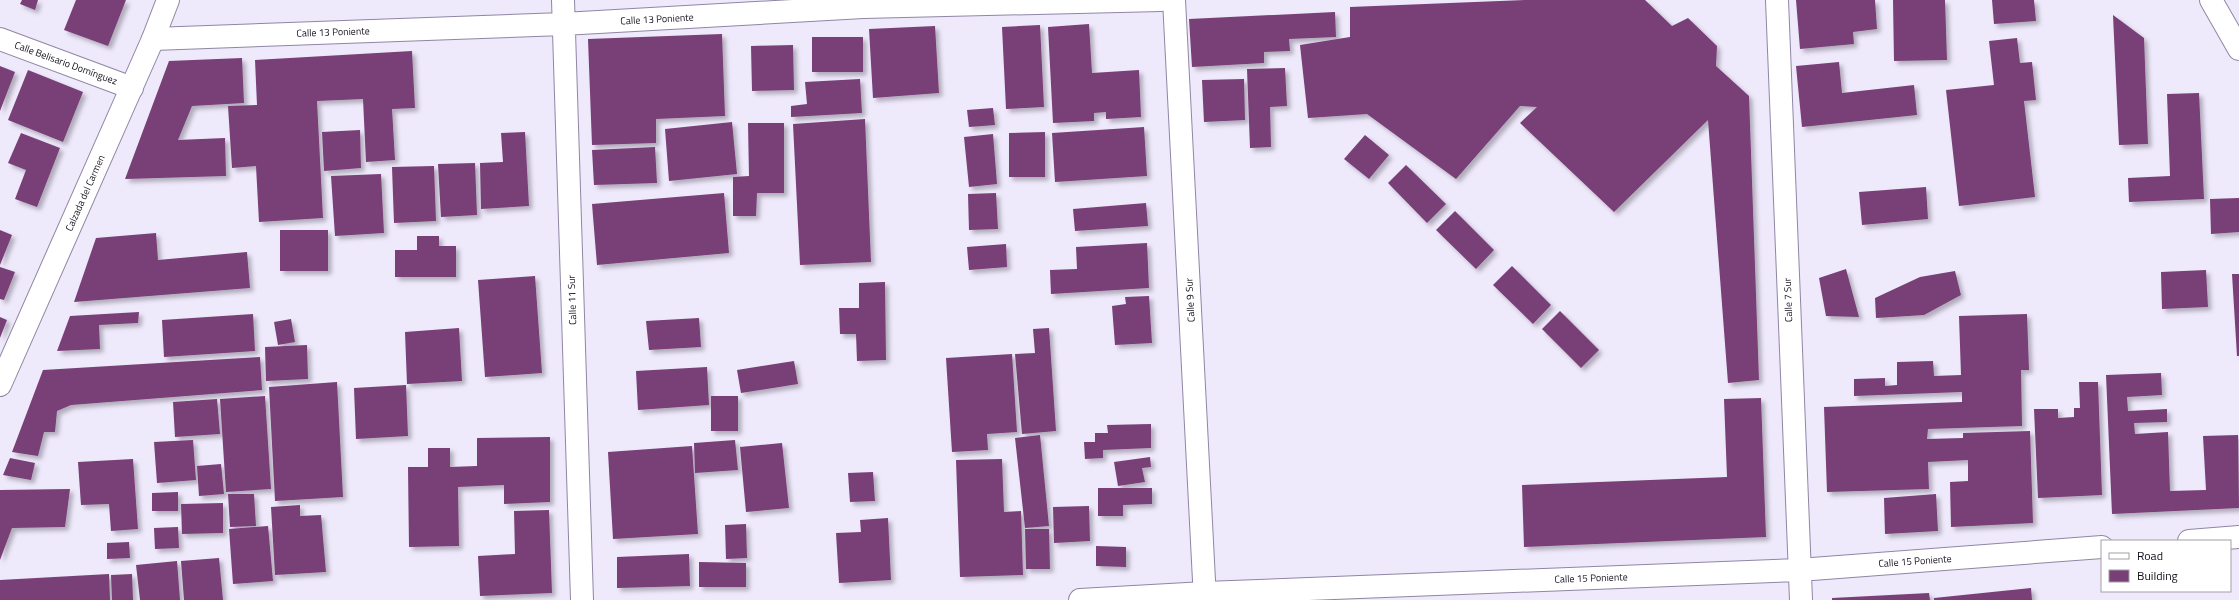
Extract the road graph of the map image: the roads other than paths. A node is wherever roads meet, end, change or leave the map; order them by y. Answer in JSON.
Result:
{"nodes":[{"id":1,"x":168,"y":0,"type":"edge"},
{"id":2,"x":563,"y":0,"type":"edge"},
{"id":3,"x":1161,"y":0,"type":"edge"},
{"id":4,"x":1174,"y":0,"type":"edge"},
{"id":5,"x":1776,"y":0,"type":"edge"},
{"id":6,"x":2211,"y":0,"type":"edge"},
{"id":7,"x":563,"y":24,"type":"junction"},
{"id":8,"x":0,"y":39,"type":"edge"},
{"id":9,"x":153,"y":39,"type":"junction"},
{"id":10,"x":2239,"y":49,"type":"edge"},
{"id":11,"x":132,"y":88,"type":"junction"},
{"id":12,"x":0,"y":384,"type":"edge"},
{"id":13,"x":2239,"y":537,"type":"edge"},
{"id":14,"x":2202,"y":540,"type":"edge"},
{"id":15,"x":2101,"y":547,"type":"edge"},
{"id":16,"x":1799,"y":570,"type":"junction"},
{"id":17,"x":1205,"y":596,"type":"edge"},
{"id":18,"x":582,"y":600,"type":"edge"},
{"id":19,"x":1080,"y":600,"type":"edge"},
{"id":20,"x":1801,"y":600,"type":"edge"}],
"edges":[{"from":1,"to":9,"type":"street","name":"Calzada del Carmen"},
{"from":2,"to":7,"type":"street","name":"Calle 11 Sur"},
{"from":3,"to":7,"type":"street","name":"Calle 13 Poniente"},
{"from":4,"to":17,"type":"street","name":"Calle 9 Sur"},
{"from":5,"to":16,"type":"street","name":"Calle 7 Sur"},
{"from":6,"to":10,"type":"street"},
{"from":7,"to":9,"type":"street","name":"Calle 13 Poniente"},
{"from":7,"to":18,"type":"street","name":"Calle 11 Sur"},
{"from":8,"to":11,"type":"street","name":"Calle Belisario Domínguez"},
{"from":9,"to":11,"type":"street","name":"Calzada del Carmen"},
{"from":11,"to":12,"type":"street","name":"Calzada del Carmen"},
{"from":13,"to":14,"type":"street"},
{"from":15,"to":16,"type":"street","name":"Calle 15 Poniente"},
{"from":16,"to":17,"type":"street","name":"Calle 15 Poniente"},
{"from":16,"to":20,"type":"street","name":"Calle 7 Sur"},
{"from":17,"to":19,"type":"street","name":"Calle 15 Poniente"}]}
